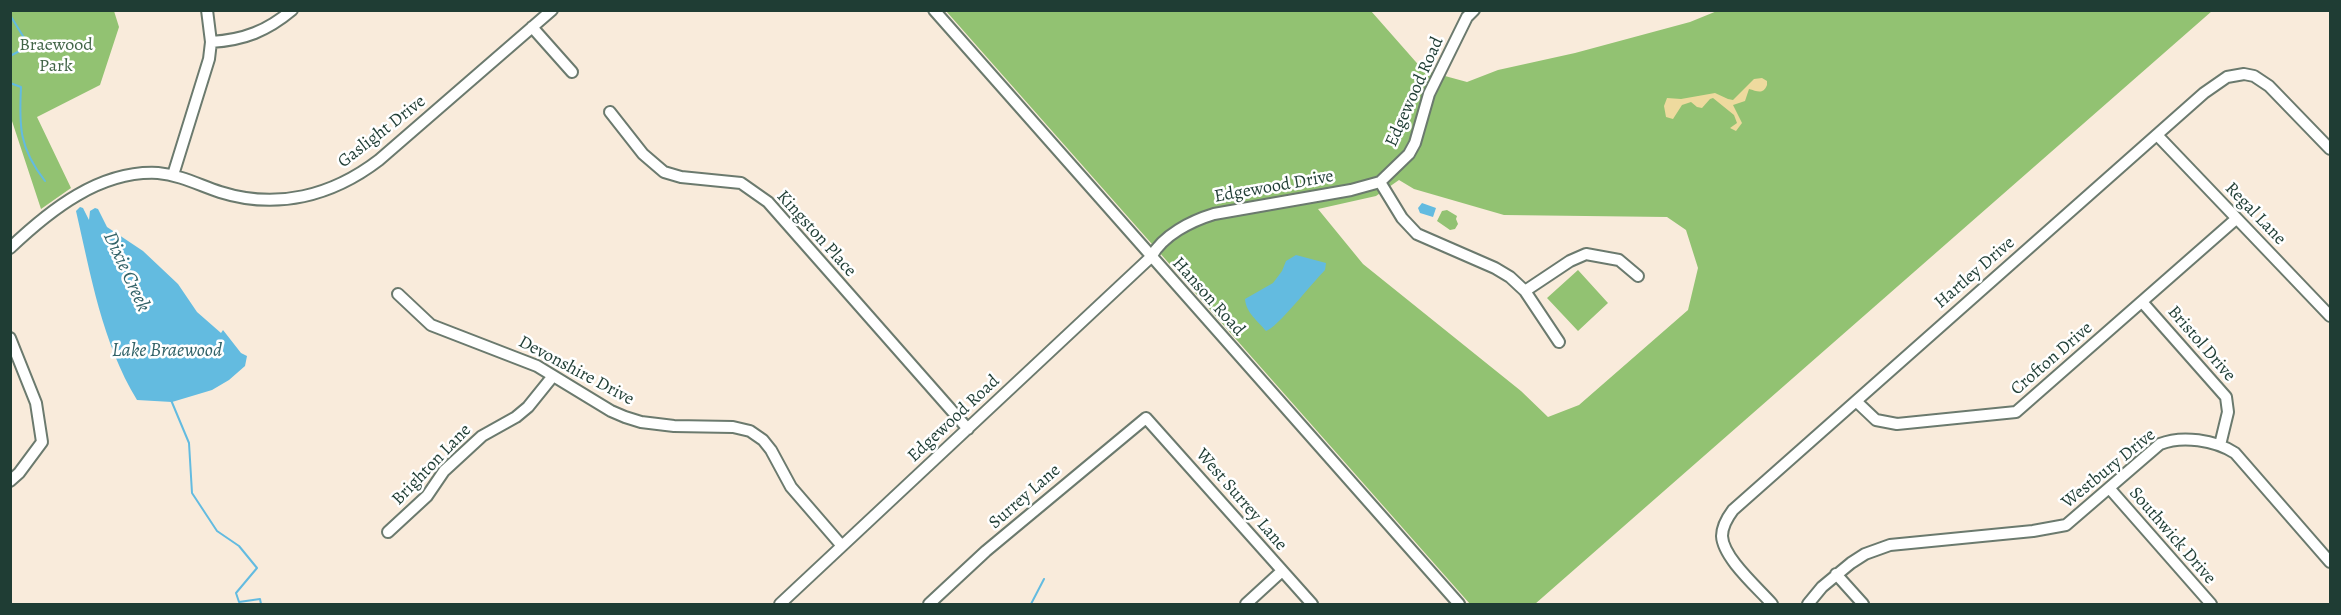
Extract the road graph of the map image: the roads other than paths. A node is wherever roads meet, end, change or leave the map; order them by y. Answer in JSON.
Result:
{"nodes":[{"id":1,"x":207,"y":10,"type":"edge"},
{"id":2,"x":292,"y":10,"type":"edge"},
{"id":3,"x":552,"y":10,"type":"edge"},
{"id":4,"x":934,"y":10,"type":"edge"},
{"id":5,"x":1468,"y":13,"type":"edge"},
{"id":6,"x":532,"y":27,"type":"junction"},
{"id":7,"x":211,"y":42,"type":"junction"},
{"id":8,"x":572,"y":72,"type":"dead end"},
{"id":9,"x":610,"y":112,"type":"dead end"},
{"id":10,"x":2157,"y":135,"type":"junction"},
{"id":11,"x":2331,"y":149,"type":"edge"},
{"id":12,"x":173,"y":175,"type":"junction"},
{"id":13,"x":1380,"y":182,"type":"junction"},
{"id":14,"x":2236,"y":219,"type":"junction"},
{"id":15,"x":10,"y":248,"type":"edge"},
{"id":16,"x":1151,"y":257,"type":"junction"},
{"id":17,"x":1638,"y":276,"type":"dead end"},
{"id":18,"x":1525,"y":291,"type":"junction"},
{"id":19,"x":398,"y":294,"type":"dead end"},
{"id":20,"x":2143,"y":303,"type":"junction"},
{"id":21,"x":2331,"y":316,"type":"edge"},
{"id":22,"x":10,"y":338,"type":"edge"},
{"id":23,"x":1558,"y":342,"type":"dead end"},
{"id":24,"x":553,"y":376,"type":"junction"},
{"id":25,"x":1856,"y":401,"type":"junction"},
{"id":26,"x":1146,"y":418,"type":"joint"},
{"id":27,"x":968,"y":429,"type":"junction"},
{"id":28,"x":2220,"y":445,"type":"junction"},
{"id":29,"x":10,"y":481,"type":"edge"},
{"id":30,"x":2110,"y":489,"type":"junction"},
{"id":31,"x":388,"y":532,"type":"dead end"},
{"id":32,"x":842,"y":546,"type":"junction"},
{"id":33,"x":2331,"y":562,"type":"edge"},
{"id":34,"x":1282,"y":572,"type":"junction"},
{"id":35,"x":1836,"y":574,"type":"junction"},
{"id":36,"x":780,"y":604,"type":"edge"},
{"id":37,"x":929,"y":604,"type":"edge"},
{"id":38,"x":1246,"y":604,"type":"edge"},
{"id":39,"x":1311,"y":604,"type":"edge"},
{"id":40,"x":1459,"y":604,"type":"edge"},
{"id":41,"x":1772,"y":604,"type":"edge"},
{"id":42,"x":1808,"y":604,"type":"edge"},
{"id":43,"x":1863,"y":604,"type":"edge"},
{"id":44,"x":2211,"y":604,"type":"edge"}],
"edges":[{"from":1,"to":7,"type":"street"},
{"from":2,"to":7,"type":"street"},
{"from":3,"to":6,"type":"street","name":"Gaslight Drive"},
{"from":4,"to":16,"type":"street","name":"Hanson Road"},
{"from":5,"to":13,"type":"street","name":"Edgewood Road"},
{"from":6,"to":8,"type":"street"},
{"from":6,"to":12,"type":"street","name":"Gaslight Drive"},
{"from":7,"to":12,"type":"street"},
{"from":9,"to":27,"type":"street","name":"Kingston Place"},
{"from":10,"to":11,"type":"street","name":"Hartley Drive"},
{"from":10,"to":14,"type":"street","name":"Regal Lane"},
{"from":10,"to":25,"type":"street","name":"Hartley Drive"},
{"from":12,"to":15,"type":"street","name":"Gaslight Drive"},
{"from":13,"to":16,"type":"street","name":"Edgewood Drive"},
{"from":13,"to":18,"type":"street"},
{"from":14,"to":20,"type":"street","name":"Crofton Drive"},
{"from":14,"to":21,"type":"street","name":"Regal Lane"},
{"from":16,"to":27,"type":"street","name":"Edgewood Road"},
{"from":16,"to":40,"type":"street","name":"Hanson Road"},
{"from":17,"to":18,"type":"street"},
{"from":18,"to":23,"type":"street"},
{"from":19,"to":24,"type":"street","name":"Devonshire Drive"},
{"from":20,"to":25,"type":"street","name":"Crofton Drive"},
{"from":20,"to":28,"type":"street","name":"Bristol Drive"},
{"from":22,"to":29,"type":"street"},
{"from":24,"to":31,"type":"street","name":"Brighton Lane"},
{"from":24,"to":32,"type":"street","name":"Devonshire Drive"},
{"from":25,"to":41,"type":"street","name":"Hartley Drive"},
{"from":26,"to":34,"type":"street","name":"West Surrey Lane"},
{"from":26,"to":37,"type":"street","name":"Surrey Lane"},
{"from":27,"to":32,"type":"street","name":"Edgewood Road"},
{"from":28,"to":30,"type":"street","name":"Westbury Drive"},
{"from":28,"to":33,"type":"street","name":"Westbury Drive"},
{"from":30,"to":35,"type":"street","name":"Westbury Drive"},
{"from":30,"to":44,"type":"street","name":"Southwick Drive"},
{"from":32,"to":36,"type":"street","name":"Edgewood Road"},
{"from":34,"to":38,"type":"street"},
{"from":34,"to":39,"type":"street","name":"West Surrey Lane"},
{"from":35,"to":42,"type":"street","name":"Westbury Drive"},
{"from":35,"to":43,"type":"street"}]}
